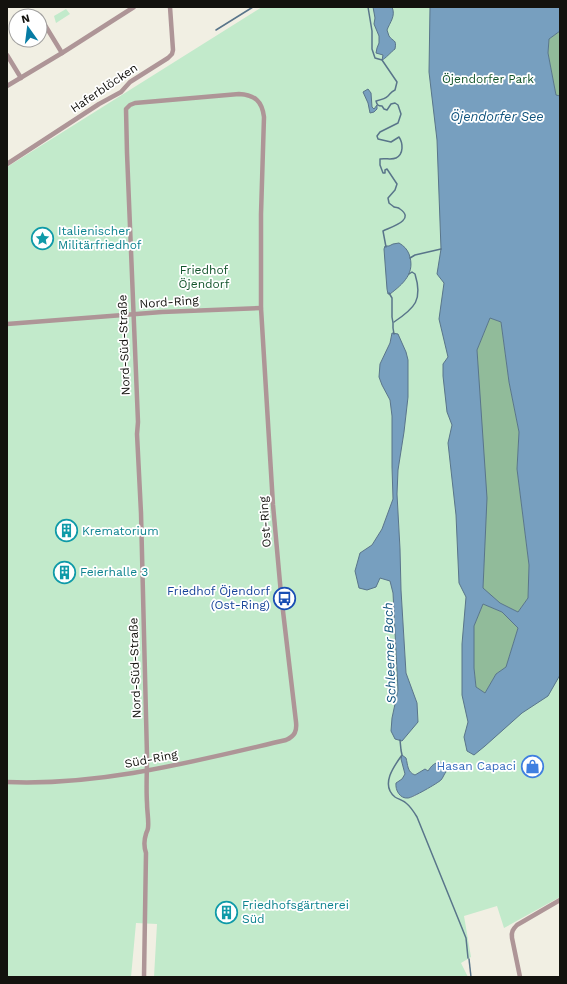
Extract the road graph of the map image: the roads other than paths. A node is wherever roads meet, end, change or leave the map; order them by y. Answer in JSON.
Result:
{"nodes":[{"id":1,"x":134,"y":7,"type":"edge"},
{"id":2,"x":170,"y":7,"type":"edge"},
{"id":3,"x":48,"y":30,"type":"edge"},
{"id":4,"x":62,"y":53,"type":"junction"},
{"id":5,"x":7,"y":54,"type":"edge"},
{"id":6,"x":21,"y":78,"type":"junction"},
{"id":7,"x":7,"y":86,"type":"edge"},
{"id":8,"x":7,"y":164,"type":"edge"},
{"id":9,"x":261,"y":308,"type":"junction"},
{"id":10,"x":133,"y":315,"type":"junction"},
{"id":11,"x":7,"y":324,"type":"edge"},
{"id":12,"x":295,"y":734,"type":"joint"},
{"id":13,"x":147,"y":770,"type":"junction"},
{"id":14,"x":7,"y":782,"type":"edge"},
{"id":15,"x":560,"y":900,"type":"edge"},
{"id":16,"x":144,"y":977,"type":"edge"},
{"id":17,"x":520,"y":977,"type":"edge"}],
"edges":[{"from":1,"to":4,"type":"street"},
{"from":2,"to":8,"type":"street","name":"Haferblöcken"},
{"from":3,"to":4,"type":"street"},
{"from":4,"to":6,"type":"street"},
{"from":5,"to":6,"type":"street"},
{"from":6,"to":7,"type":"street"},
{"from":9,"to":10,"type":"street","name":"Nord-Ring"},
{"from":9,"to":10,"type":"street","name":"Nord-Süd-Straße"},
{"from":9,"to":12,"type":"street","name":"Ost-Ring"},
{"from":10,"to":11,"type":"street","name":"Nord-Ring"},
{"from":10,"to":13,"type":"street","name":"Nord-Süd-Straße"},
{"from":12,"to":13,"type":"street","name":"Süd-Ring"},
{"from":13,"to":14,"type":"street","name":"Süd-Ring"},
{"from":13,"to":16,"type":"street","name":"Nord-Süd-Straße"},
{"from":15,"to":17,"type":"street"}]}
